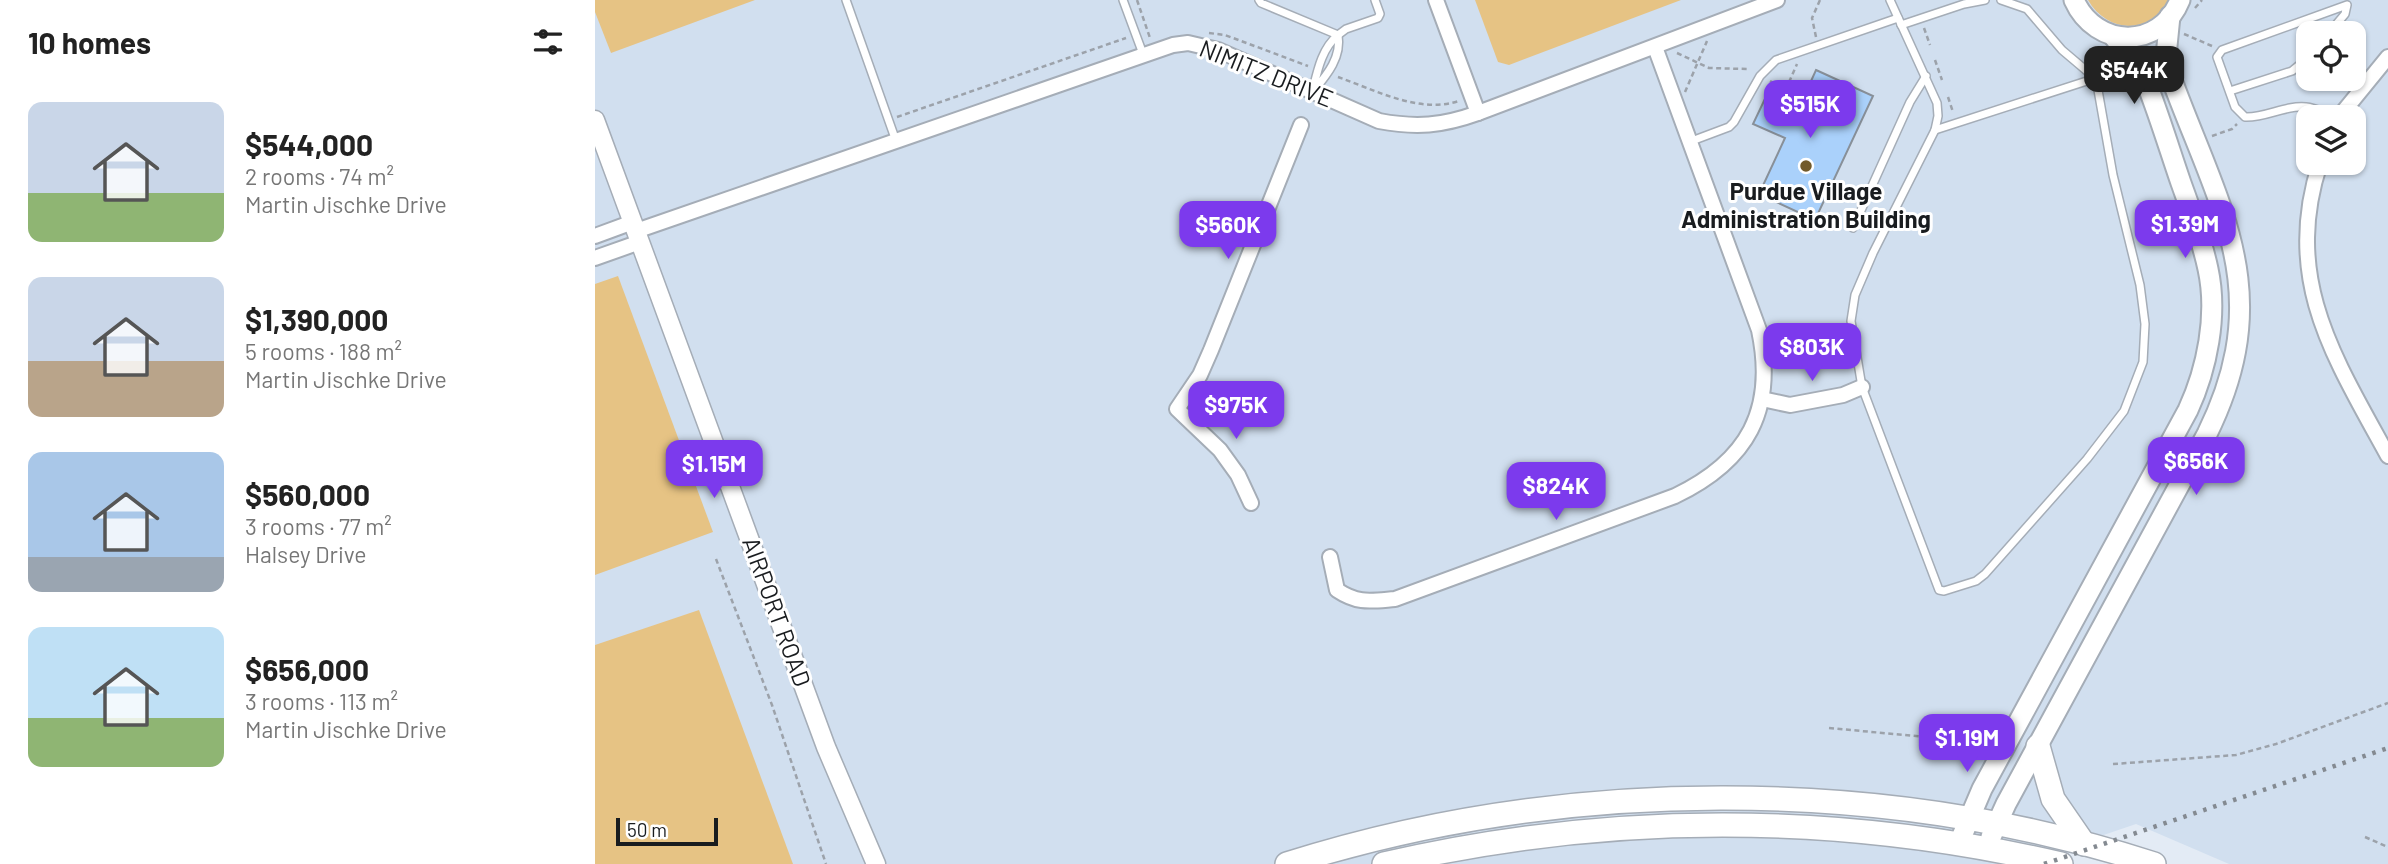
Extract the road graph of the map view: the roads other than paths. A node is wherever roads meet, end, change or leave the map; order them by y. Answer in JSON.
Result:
{"nodes":[{"id":1,"x":846,"y":0,"type":"edge"},
{"id":2,"x":1123,"y":0,"type":"edge"},
{"id":3,"x":1259,"y":0,"type":"edge"},
{"id":4,"x":1375,"y":0,"type":"edge"},
{"id":5,"x":1436,"y":0,"type":"edge"},
{"id":6,"x":1777,"y":0,"type":"edge"},
{"id":7,"x":1890,"y":0,"type":"edge"},
{"id":8,"x":1985,"y":0,"type":"edge"},
{"id":9,"x":2001,"y":0,"type":"edge"},
{"id":10,"x":2074,"y":1,"type":"edge"},
{"id":11,"x":2182,"y":15,"type":"edge"},
{"id":12,"x":1899,"y":21,"type":"junction"},
{"id":13,"x":2303,"y":21,"type":"edge"},
{"id":14,"x":2339,"y":21,"type":"edge"},
{"id":15,"x":2296,"y":23,"type":"edge"},
{"id":16,"x":1338,"y":35,"type":"junction"},
{"id":17,"x":2115,"y":37,"type":"junction"},
{"id":18,"x":1655,"y":47,"type":"junction"},
{"id":19,"x":1143,"y":54,"type":"junction"},
{"id":20,"x":2388,"y":57,"type":"edge"},
{"id":21,"x":2296,"y":68,"type":"edge"},
{"id":22,"x":1926,"y":76,"type":"junction"},
{"id":23,"x":2093,"y":79,"type":"junction"},
{"id":24,"x":2229,"y":91,"type":"junction"},
{"id":25,"x":1312,"y":93,"type":"junction"},
{"id":26,"x":2348,"y":105,"type":"edge"},
{"id":27,"x":2296,"y":107,"type":"edge"},
{"id":28,"x":1478,"y":113,"type":"junction"},
{"id":29,"x":595,"y":120,"type":"edge"},
{"id":30,"x":1301,"y":125,"type":"dead end"},
{"id":31,"x":1935,"y":130,"type":"junction"},
{"id":32,"x":896,"y":141,"type":"junction"},
{"id":33,"x":1689,"y":142,"type":"junction"},
{"id":34,"x":2315,"y":175,"type":"edge"},
{"id":35,"x":1853,"y":228,"type":"dead end"},
{"id":36,"x":636,"y":232,"type":"junction"},
{"id":37,"x":595,"y":236,"type":"edge"},
{"id":38,"x":595,"y":258,"type":"edge"},
{"id":39,"x":1862,"y":387,"type":"junction"},
{"id":40,"x":1762,"y":398,"type":"junction"},
{"id":41,"x":2388,"y":456,"type":"edge"},
{"id":42,"x":1251,"y":503,"type":"dead end"},
{"id":43,"x":1330,"y":557,"type":"dead end"},
{"id":44,"x":2038,"y":746,"type":"junction"},
{"id":45,"x":1967,"y":819,"type":"junction"},
{"id":46,"x":1996,"y":824,"type":"junction"},
{"id":47,"x":1959,"y":843,"type":"junction"},
{"id":48,"x":2084,"y":844,"type":"junction"},
{"id":49,"x":1988,"y":848,"type":"junction"},
{"id":50,"x":876,"y":864,"type":"edge"},
{"id":51,"x":1287,"y":864,"type":"edge"},
{"id":52,"x":1384,"y":864,"type":"edge"},
{"id":53,"x":2061,"y":864,"type":"edge"},
{"id":54,"x":2154,"y":864,"type":"edge"}],
"edges":[{"from":1,"to":32,"type":"lane"},
{"from":2,"to":19,"type":"lane"},
{"from":3,"to":16,"type":"lane"},
{"from":4,"to":16,"type":"lane"},
{"from":5,"to":28,"type":"street"},
{"from":6,"to":18,"type":"street","name":"NIMITZ DRIVE"},
{"from":7,"to":12,"type":"lane"},
{"from":8,"to":12,"type":"lane"},
{"from":9,"to":23,"type":"lane"},
{"from":10,"to":17,"type":"main road"},
{"from":11,"to":17,"type":"main road"},
{"from":11,"to":44,"type":"main road"},
{"from":12,"to":22,"type":"lane"},
{"from":12,"to":33,"type":"lane"},
{"from":13,"to":14,"type":"lane"},
{"from":15,"to":24,"type":"lane"},
{"from":16,"to":25,"type":"lane"},
{"from":16,"to":25,"type":"lane"},
{"from":17,"to":45,"type":"main road"},
{"from":18,"to":28,"type":"street","name":"NIMITZ DRIVE"},
{"from":18,"to":33,"type":"street"},
{"from":19,"to":25,"type":"street","name":"NIMITZ DRIVE"},
{"from":19,"to":32,"type":"street","name":"NIMITZ DRIVE"},
{"from":20,"to":26,"type":"street"},
{"from":21,"to":24,"type":"lane"},
{"from":22,"to":31,"type":"lane"},
{"from":22,"to":35,"type":"lane"},
{"from":23,"to":31,"type":"lane"},
{"from":23,"to":39,"type":"lane"},
{"from":24,"to":27,"type":"lane"},
{"from":25,"to":28,"type":"street","name":"NIMITZ DRIVE"},
{"from":29,"to":36,"type":"street","name":"AIRPORT ROAD"},
{"from":30,"to":42,"type":"street"},
{"from":31,"to":39,"type":"lane"},
{"from":32,"to":36,"type":"street","name":"NIMITZ DRIVE"},
{"from":33,"to":40,"type":"street"},
{"from":34,"to":41,"type":"street"},
{"from":36,"to":37,"type":"street"},
{"from":36,"to":38,"type":"street"},
{"from":36,"to":50,"type":"street","name":"AIRPORT ROAD"},
{"from":39,"to":40,"type":"street"},
{"from":40,"to":43,"type":"street"},
{"from":44,"to":46,"type":"main road"},
{"from":44,"to":48,"type":"main road"},
{"from":45,"to":46,"type":"main road"},
{"from":45,"to":47,"type":"main road"},
{"from":45,"to":51,"type":"main road"},
{"from":46,"to":48,"type":"main road"},
{"from":46,"to":49,"type":"main road"},
{"from":47,"to":49,"type":"main road"},
{"from":47,"to":52,"type":"main road"},
{"from":48,"to":54,"type":"main road"},
{"from":49,"to":53,"type":"main road"}]}
